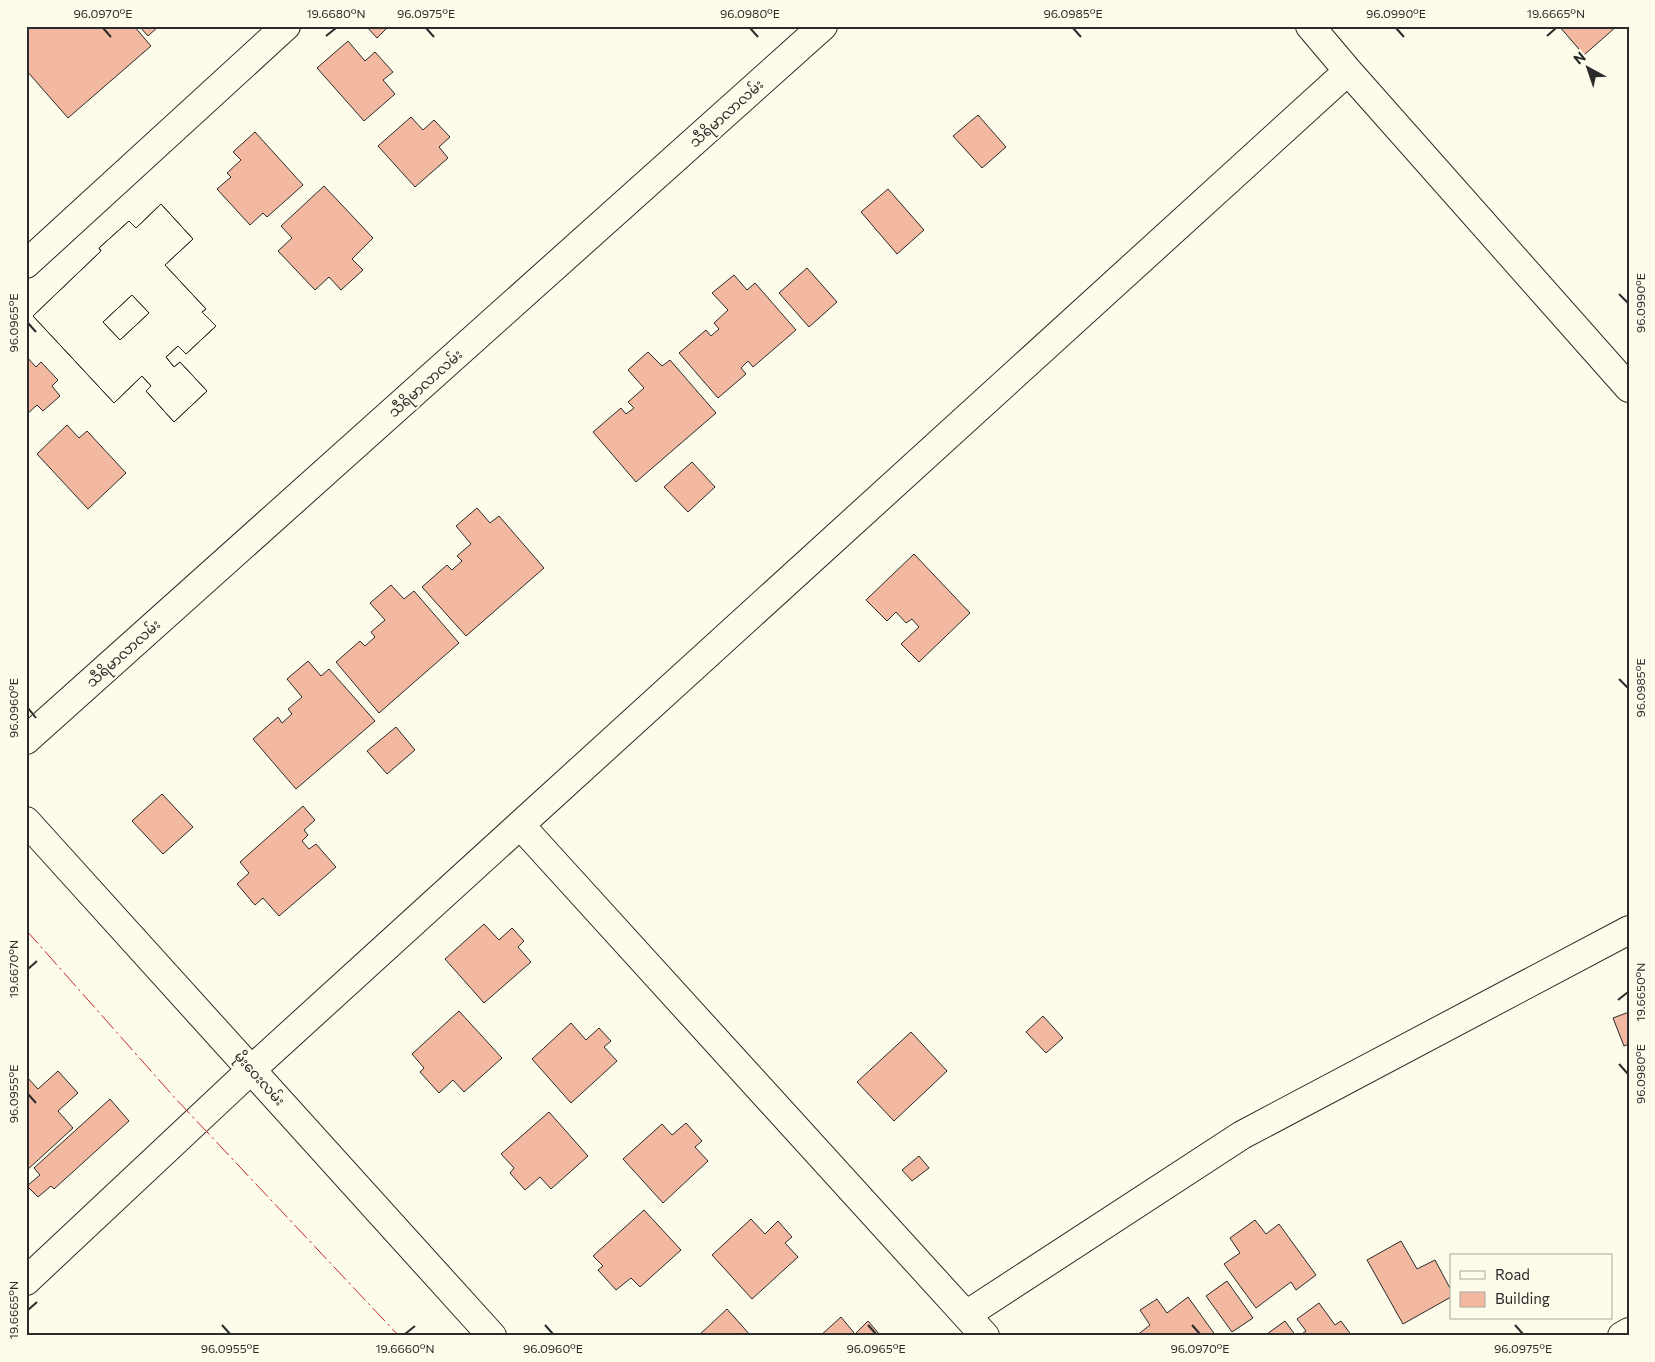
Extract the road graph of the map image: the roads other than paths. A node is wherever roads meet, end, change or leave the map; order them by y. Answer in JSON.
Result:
{"nodes":[{"id":1,"x":286,"y":26,"type":"edge"},
{"id":2,"x":823,"y":26,"type":"edge"},
{"id":3,"x":1310,"y":26,"type":"edge"},
{"id":4,"x":1348,"y":71,"type":"junction"},
{"id":5,"x":26,"y":264,"type":"edge"},
{"id":6,"x":1629,"y":388,"type":"edge"},
{"id":7,"x":26,"y":740,"type":"edge"},
{"id":8,"x":26,"y":821,"type":"edge"},
{"id":9,"x":521,"y":826,"type":"junction"},
{"id":10,"x":1629,"y":930,"type":"edge"},
{"id":11,"x":252,"y":1070,"type":"junction"},
{"id":12,"x":26,"y":1281,"type":"edge"},
{"id":13,"x":966,"y":1315,"type":"junction"},
{"id":14,"x":1629,"y":1332,"type":"edge"},
{"id":15,"x":492,"y":1336,"type":"edge"},
{"id":16,"x":985,"y":1336,"type":"edge"},
{"id":17,"x":1622,"y":1336,"type":"edge"}],
"edges":[{"from":1,"to":5,"type":"street"},
{"from":2,"to":7,"type":"street","name":"သီရိမာလာလမ်း"},
{"from":3,"to":4,"type":"street"},
{"from":4,"to":6,"type":"street"},
{"from":4,"to":9,"type":"street"},
{"from":8,"to":11,"type":"street","name":"မိုးဝေးလမ်း"},
{"from":9,"to":11,"type":"street"},
{"from":9,"to":13,"type":"street"},
{"from":10,"to":13,"type":"street"},
{"from":11,"to":12,"type":"street"},
{"from":11,"to":15,"type":"street","name":"မိုးဝေးလမ်း"},
{"from":13,"to":16,"type":"street"},
{"from":14,"to":17,"type":"street"}]}
